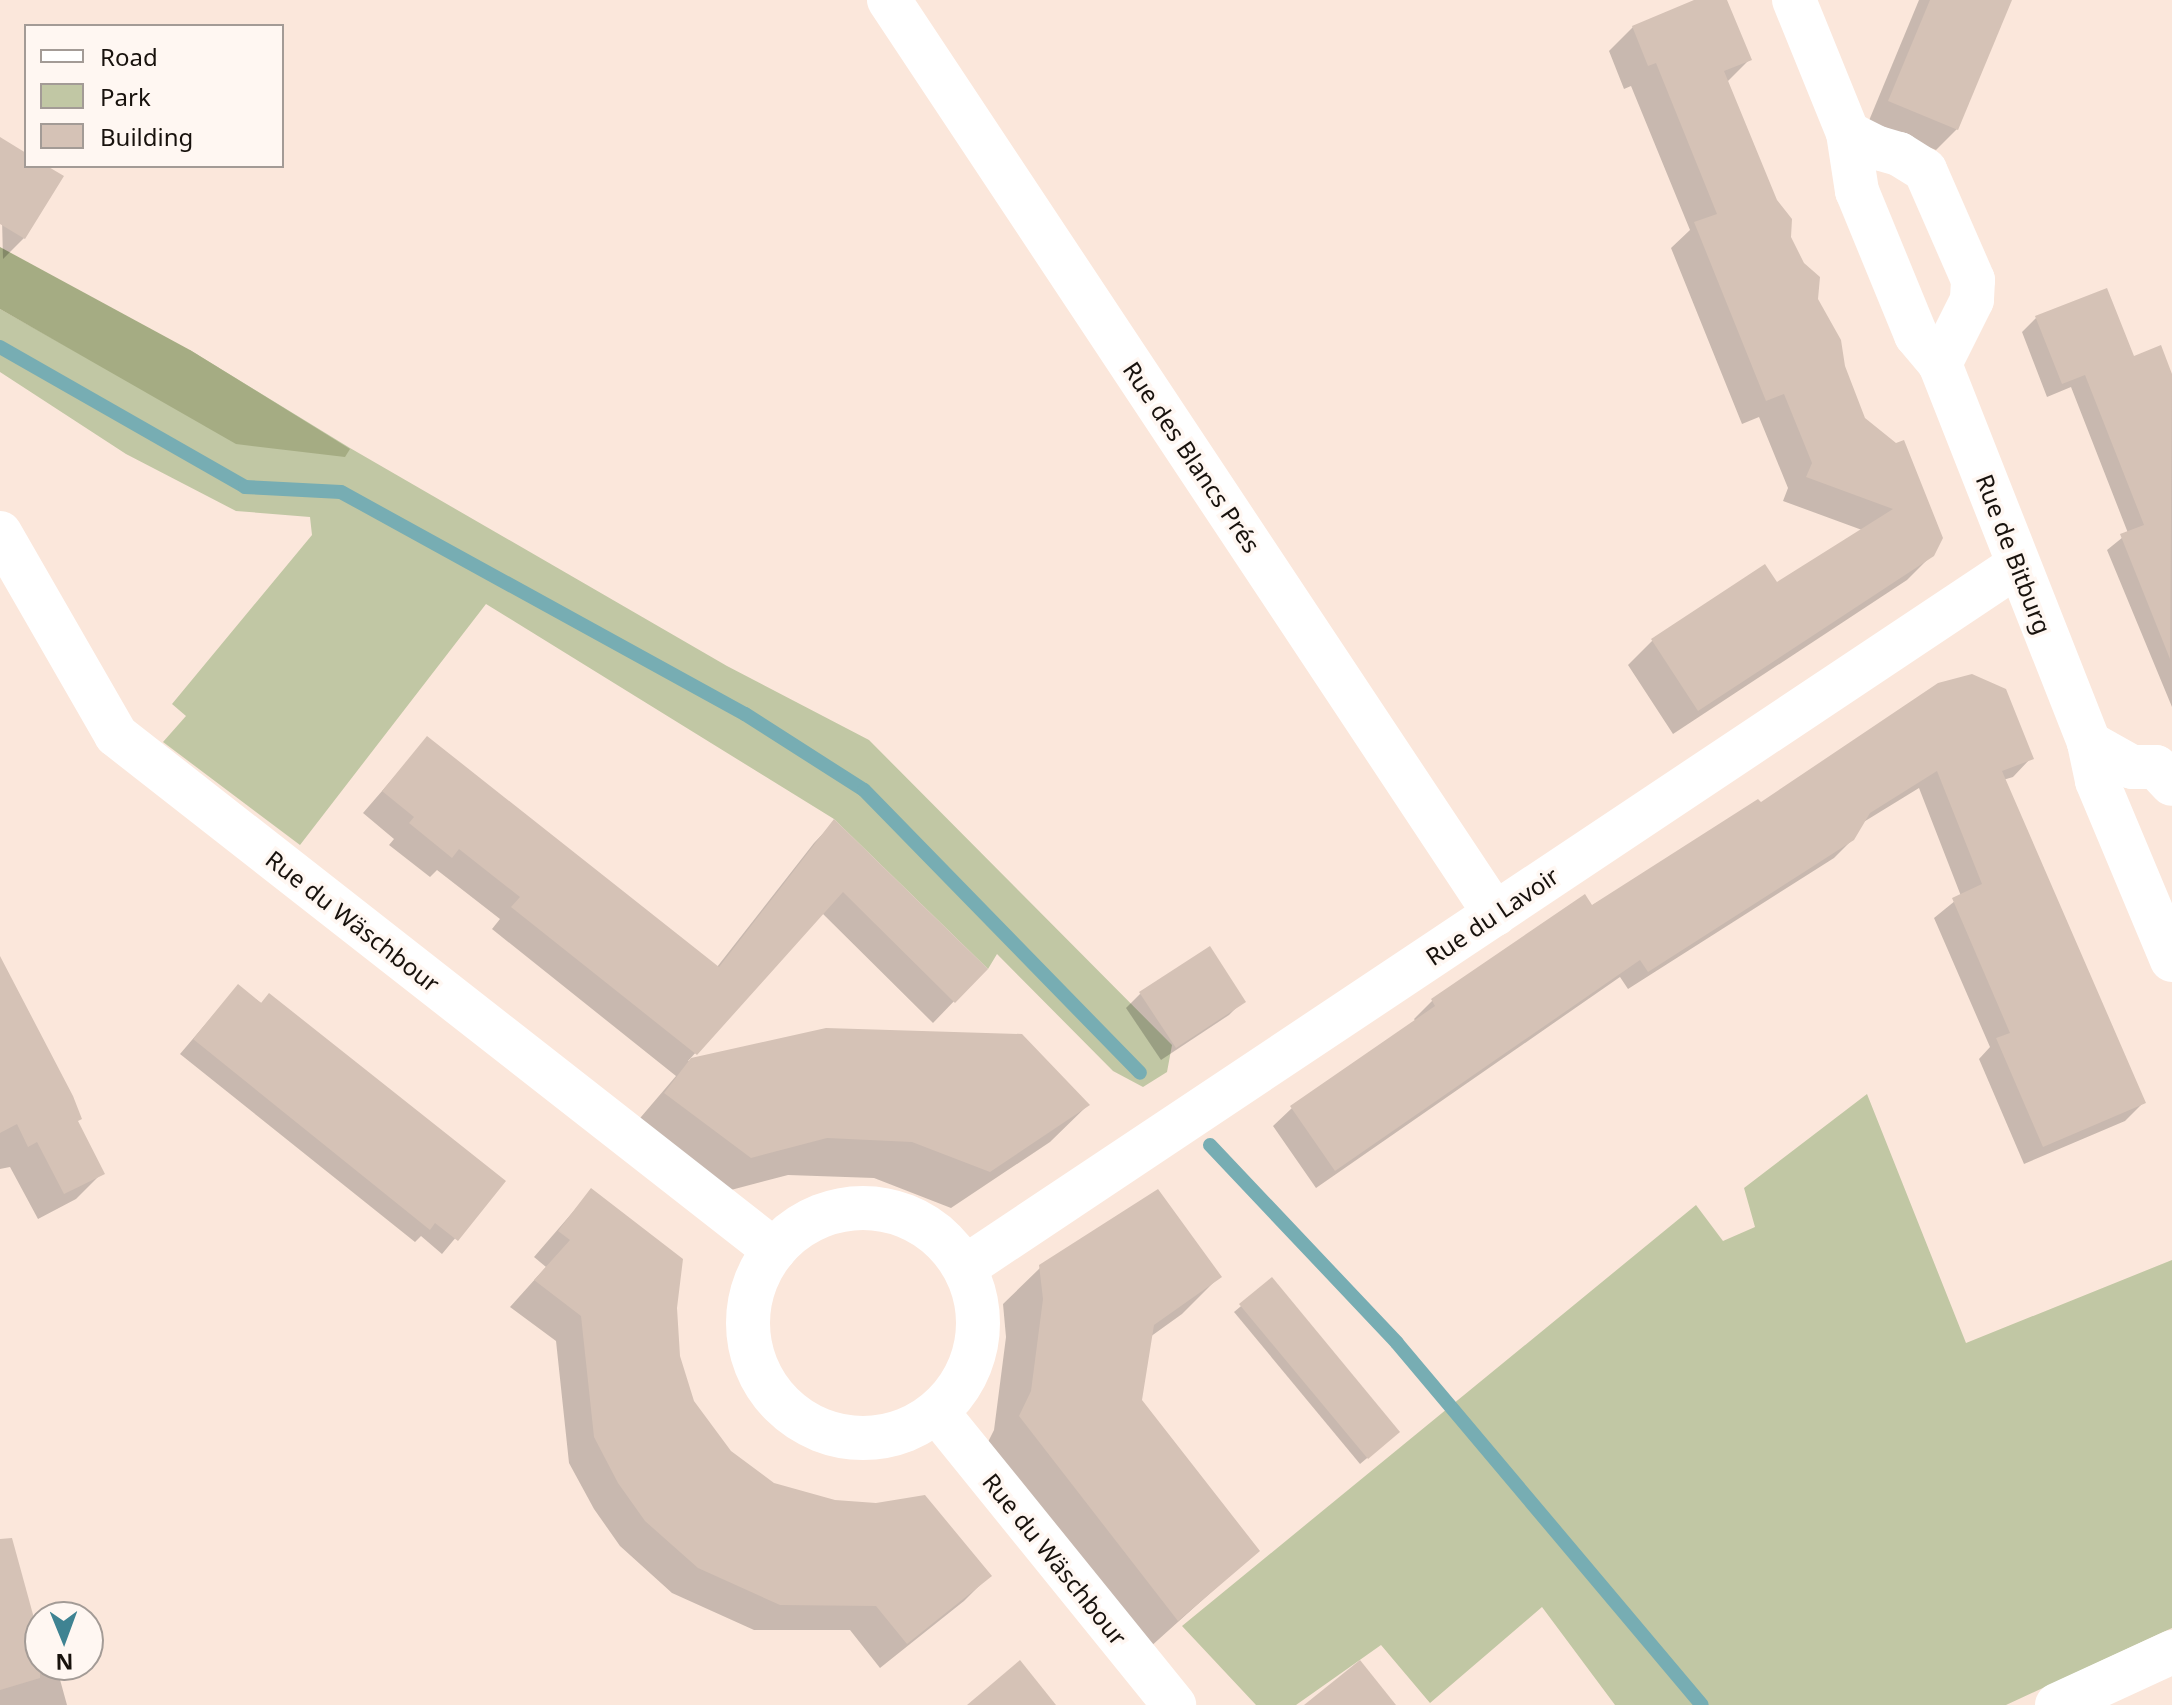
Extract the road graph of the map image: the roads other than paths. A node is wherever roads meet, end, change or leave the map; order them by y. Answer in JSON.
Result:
{"nodes":[{"id":1,"x":889,"y":0,"type":"edge"},
{"id":2,"x":1794,"y":0,"type":"edge"},
{"id":3,"x":1848,"y":133,"type":"junction"},
{"id":4,"x":1940,"y":364,"type":"junction"},
{"id":5,"x":0,"y":533,"type":"edge"},
{"id":6,"x":2018,"y":565,"type":"junction"},
{"id":7,"x":2089,"y":743,"type":"junction"},
{"id":8,"x":2172,"y":784,"type":"edge"},
{"id":9,"x":1495,"y":914,"type":"junction"},
{"id":10,"x":2172,"y":960,"type":"edge"},
{"id":11,"x":774,"y":1250,"type":"junction"},
{"id":12,"x":965,"y":1267,"type":"junction"},
{"id":13,"x":937,"y":1412,"type":"junction"},
{"id":14,"x":2172,"y":1652,"type":"edge"},
{"id":15,"x":1174,"y":1705,"type":"edge"},
{"id":16,"x":2057,"y":1705,"type":"edge"}],
"edges":[{"from":1,"to":9,"type":"street","name":"Rue des Blancs Prés"},
{"from":2,"to":3,"type":"street","name":"Rue de Bitburg"},
{"from":3,"to":4,"type":"street","name":"Rue de Bitburg"},
{"from":3,"to":4,"type":"street"},
{"from":4,"to":6,"type":"street","name":"Rue de Bitburg"},
{"from":5,"to":11,"type":"street","name":"Rue du Wäschbour"},
{"from":6,"to":7,"type":"street","name":"Rue de Bitburg"},
{"from":6,"to":9,"type":"street","name":"Rue du Lavoir"},
{"from":7,"to":8,"type":"street"},
{"from":7,"to":10,"type":"street","name":"Rue de Bitburg"},
{"from":9,"to":12,"type":"street","name":"Rue du Lavoir"},
{"from":11,"to":12,"type":"street"},
{"from":11,"to":13,"type":"street"},
{"from":12,"to":13,"type":"street"},
{"from":13,"to":15,"type":"street","name":"Rue du Wäschbour"},
{"from":14,"to":16,"type":"street"}]}
